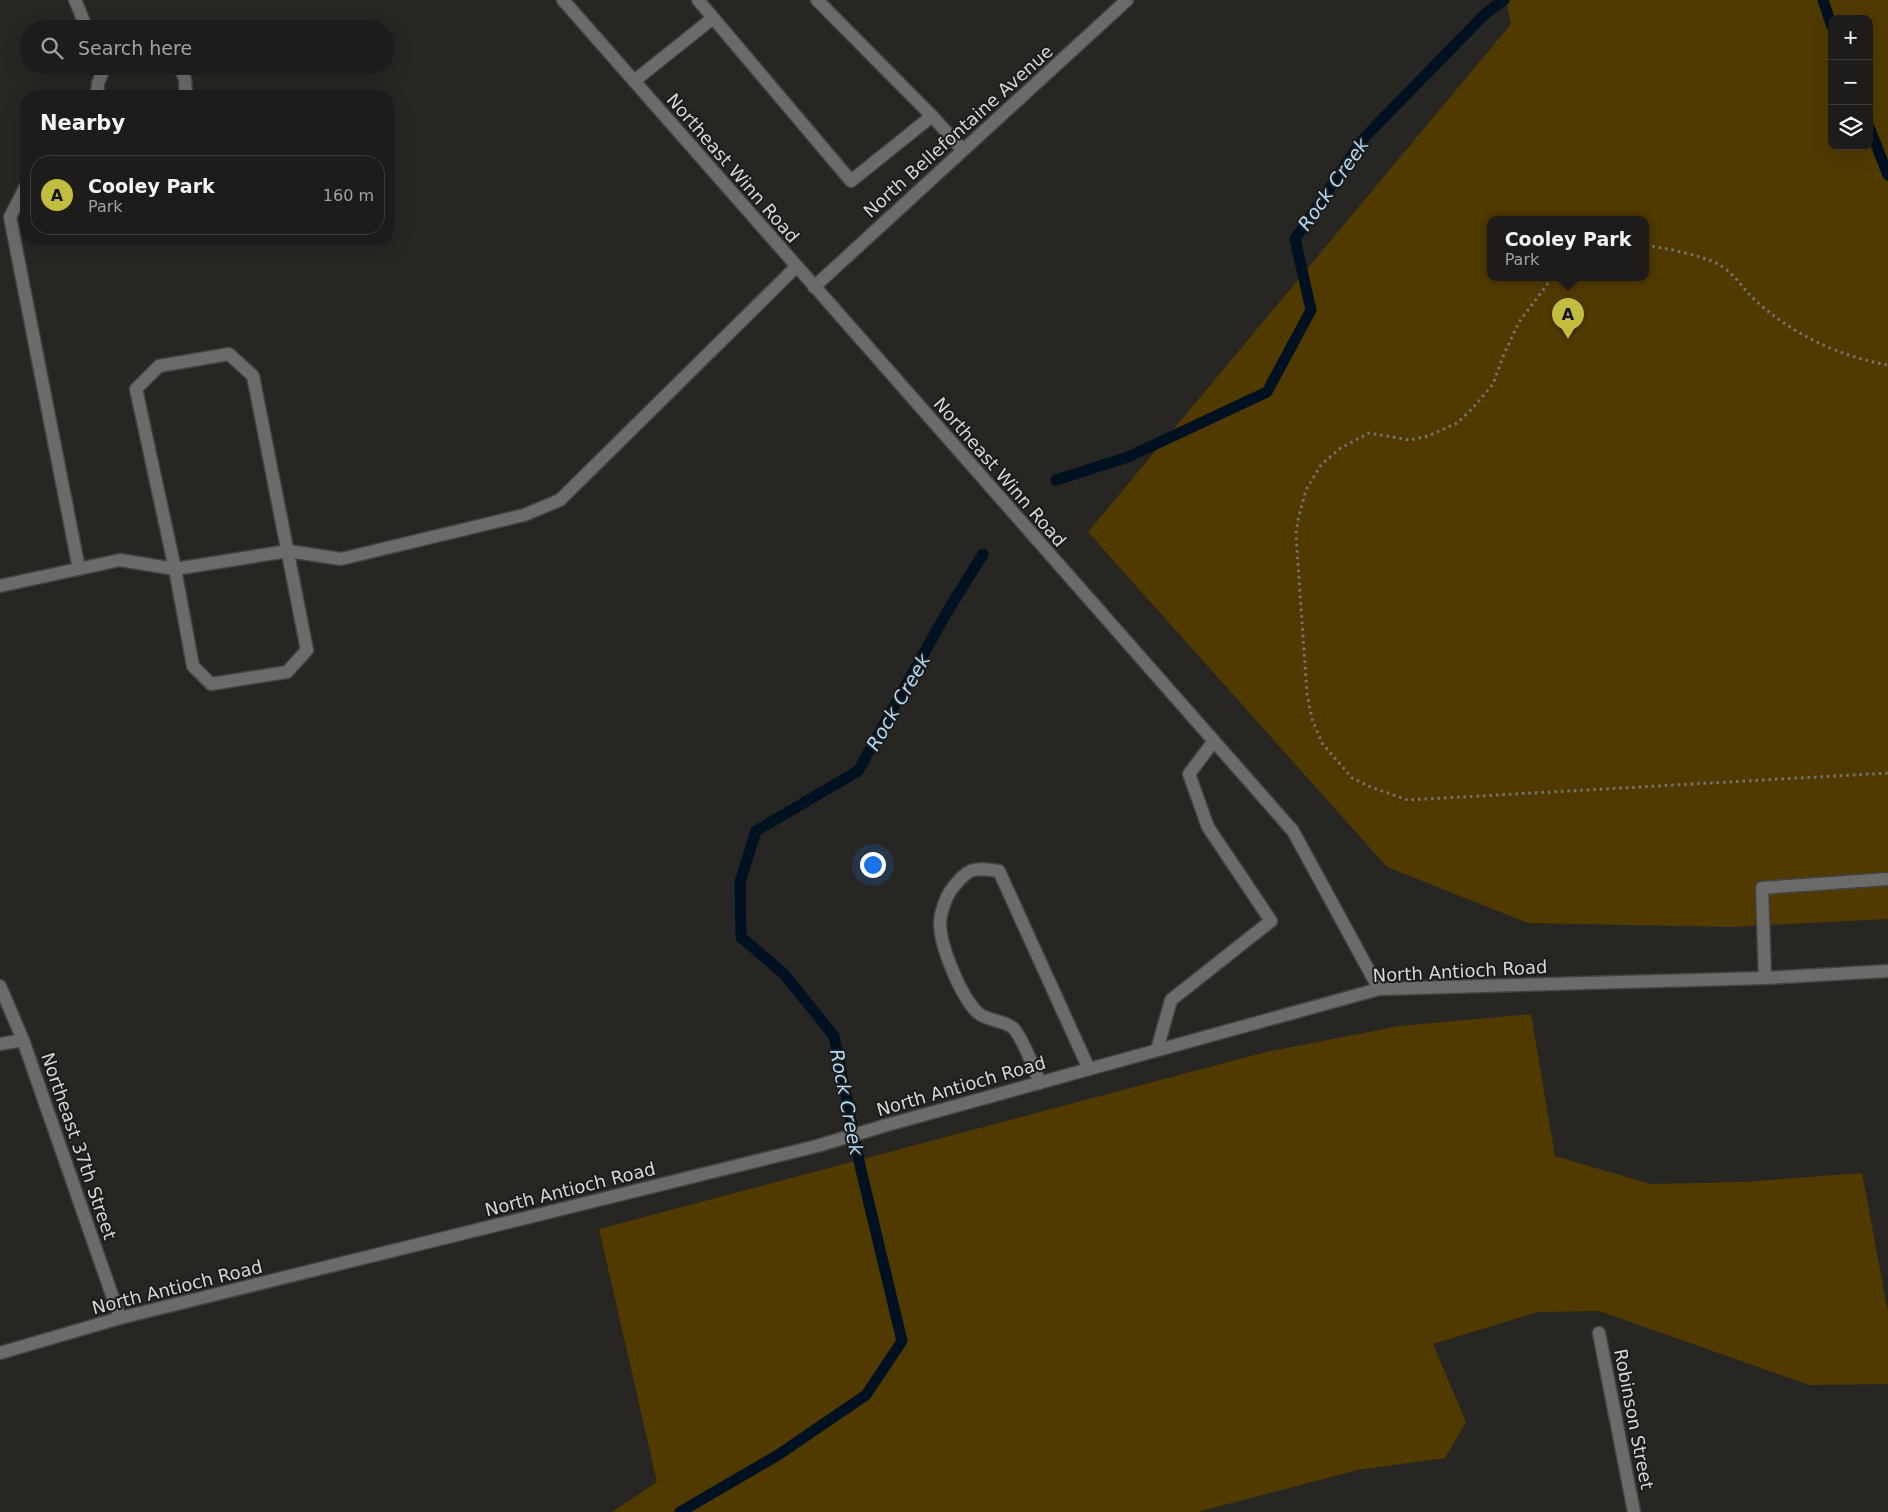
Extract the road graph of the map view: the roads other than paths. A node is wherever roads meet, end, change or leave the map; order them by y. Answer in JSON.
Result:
{"nodes":[{"id":1,"x":75,"y":0,"type":"edge"},
{"id":2,"x":563,"y":0,"type":"edge"},
{"id":3,"x":698,"y":0,"type":"edge"},
{"id":4,"x":818,"y":0,"type":"edge"},
{"id":5,"x":1127,"y":0,"type":"edge"},
{"id":6,"x":713,"y":18,"type":"junction"},
{"id":7,"x":83,"y":20,"type":"edge"},
{"id":8,"x":101,"y":75,"type":"edge"},
{"id":9,"x":183,"y":75,"type":"edge"},
{"id":10,"x":634,"y":81,"type":"junction"},
{"id":11,"x":97,"y":90,"type":"edge"},
{"id":12,"x":186,"y":90,"type":"edge"},
{"id":13,"x":932,"y":116,"type":"junction"},
{"id":14,"x":963,"y":150,"type":"junction"},
{"id":15,"x":20,"y":198,"type":"edge"},
{"id":16,"x":796,"y":267,"type":"junction"},
{"id":17,"x":814,"y":287,"type":"junction"},
{"id":18,"x":288,"y":551,"type":"junction"},
{"id":19,"x":79,"y":569,"type":"junction"},
{"id":20,"x":175,"y":569,"type":"junction"},
{"id":21,"x":0,"y":586,"type":"edge"},
{"id":22,"x":1214,"y":741,"type":"junction"},
{"id":23,"x":1888,"y":879,"type":"edge"},
{"id":24,"x":1888,"y":971,"type":"edge"},
{"id":25,"x":1765,"y":978,"type":"junction"},
{"id":26,"x":0,"y":986,"type":"edge"},
{"id":27,"x":1379,"y":989,"type":"junction"},
{"id":28,"x":23,"y":1040,"type":"junction"},
{"id":29,"x":0,"y":1044,"type":"edge"},
{"id":30,"x":1157,"y":1050,"type":"junction"},
{"id":31,"x":1089,"y":1069,"type":"junction"},
{"id":32,"x":1040,"y":1083,"type":"junction"},
{"id":33,"x":120,"y":1318,"type":"junction"},
{"id":34,"x":1599,"y":1333,"type":"dead end"},
{"id":35,"x":0,"y":1353,"type":"edge"},
{"id":36,"x":1634,"y":1512,"type":"edge"}],
"edges":[{"from":1,"to":7,"type":"street"},
{"from":2,"to":10,"type":"street","name":"Northeast Winn Road"},
{"from":3,"to":6,"type":"street"},
{"from":4,"to":13,"type":"street"},
{"from":5,"to":14,"type":"street","name":"North Bellefontaine Avenue"},
{"from":6,"to":10,"type":"street"},
{"from":6,"to":13,"type":"street"},
{"from":8,"to":11,"type":"street"},
{"from":9,"to":12,"type":"street"},
{"from":10,"to":16,"type":"street","name":"Northeast Winn Road"},
{"from":13,"to":14,"type":"street"},
{"from":14,"to":17,"type":"street","name":"North Bellefontaine Avenue"},
{"from":15,"to":19,"type":"street"},
{"from":16,"to":17,"type":"street","name":"Northeast Winn Road"},
{"from":16,"to":18,"type":"street"},
{"from":17,"to":22,"type":"street","name":"Northeast Winn Road"},
{"from":18,"to":20,"type":"street"},
{"from":18,"to":20,"type":"street"},
{"from":18,"to":20,"type":"street"},
{"from":19,"to":20,"type":"street"},
{"from":19,"to":21,"type":"street"},
{"from":22,"to":27,"type":"street","name":"Northeast Winn Road"},
{"from":22,"to":30,"type":"street"},
{"from":23,"to":25,"type":"street"},
{"from":24,"to":25,"type":"street","name":"North Antioch Road"},
{"from":25,"to":27,"type":"street","name":"North Antioch Road"},
{"from":26,"to":28,"type":"street","name":"Northeast 37th Street"},
{"from":27,"to":30,"type":"street","name":"North Antioch Road"},
{"from":28,"to":29,"type":"street"},
{"from":28,"to":33,"type":"street","name":"Northeast 37th Street"},
{"from":30,"to":31,"type":"street","name":"North Antioch Road"},
{"from":31,"to":32,"type":"street","name":"North Antioch Road"},
{"from":31,"to":32,"type":"street"},
{"from":32,"to":33,"type":"street","name":"North Antioch Road"},
{"from":33,"to":35,"type":"street","name":"North Antioch Road"},
{"from":34,"to":36,"type":"street","name":"Robinson Street"}]}
